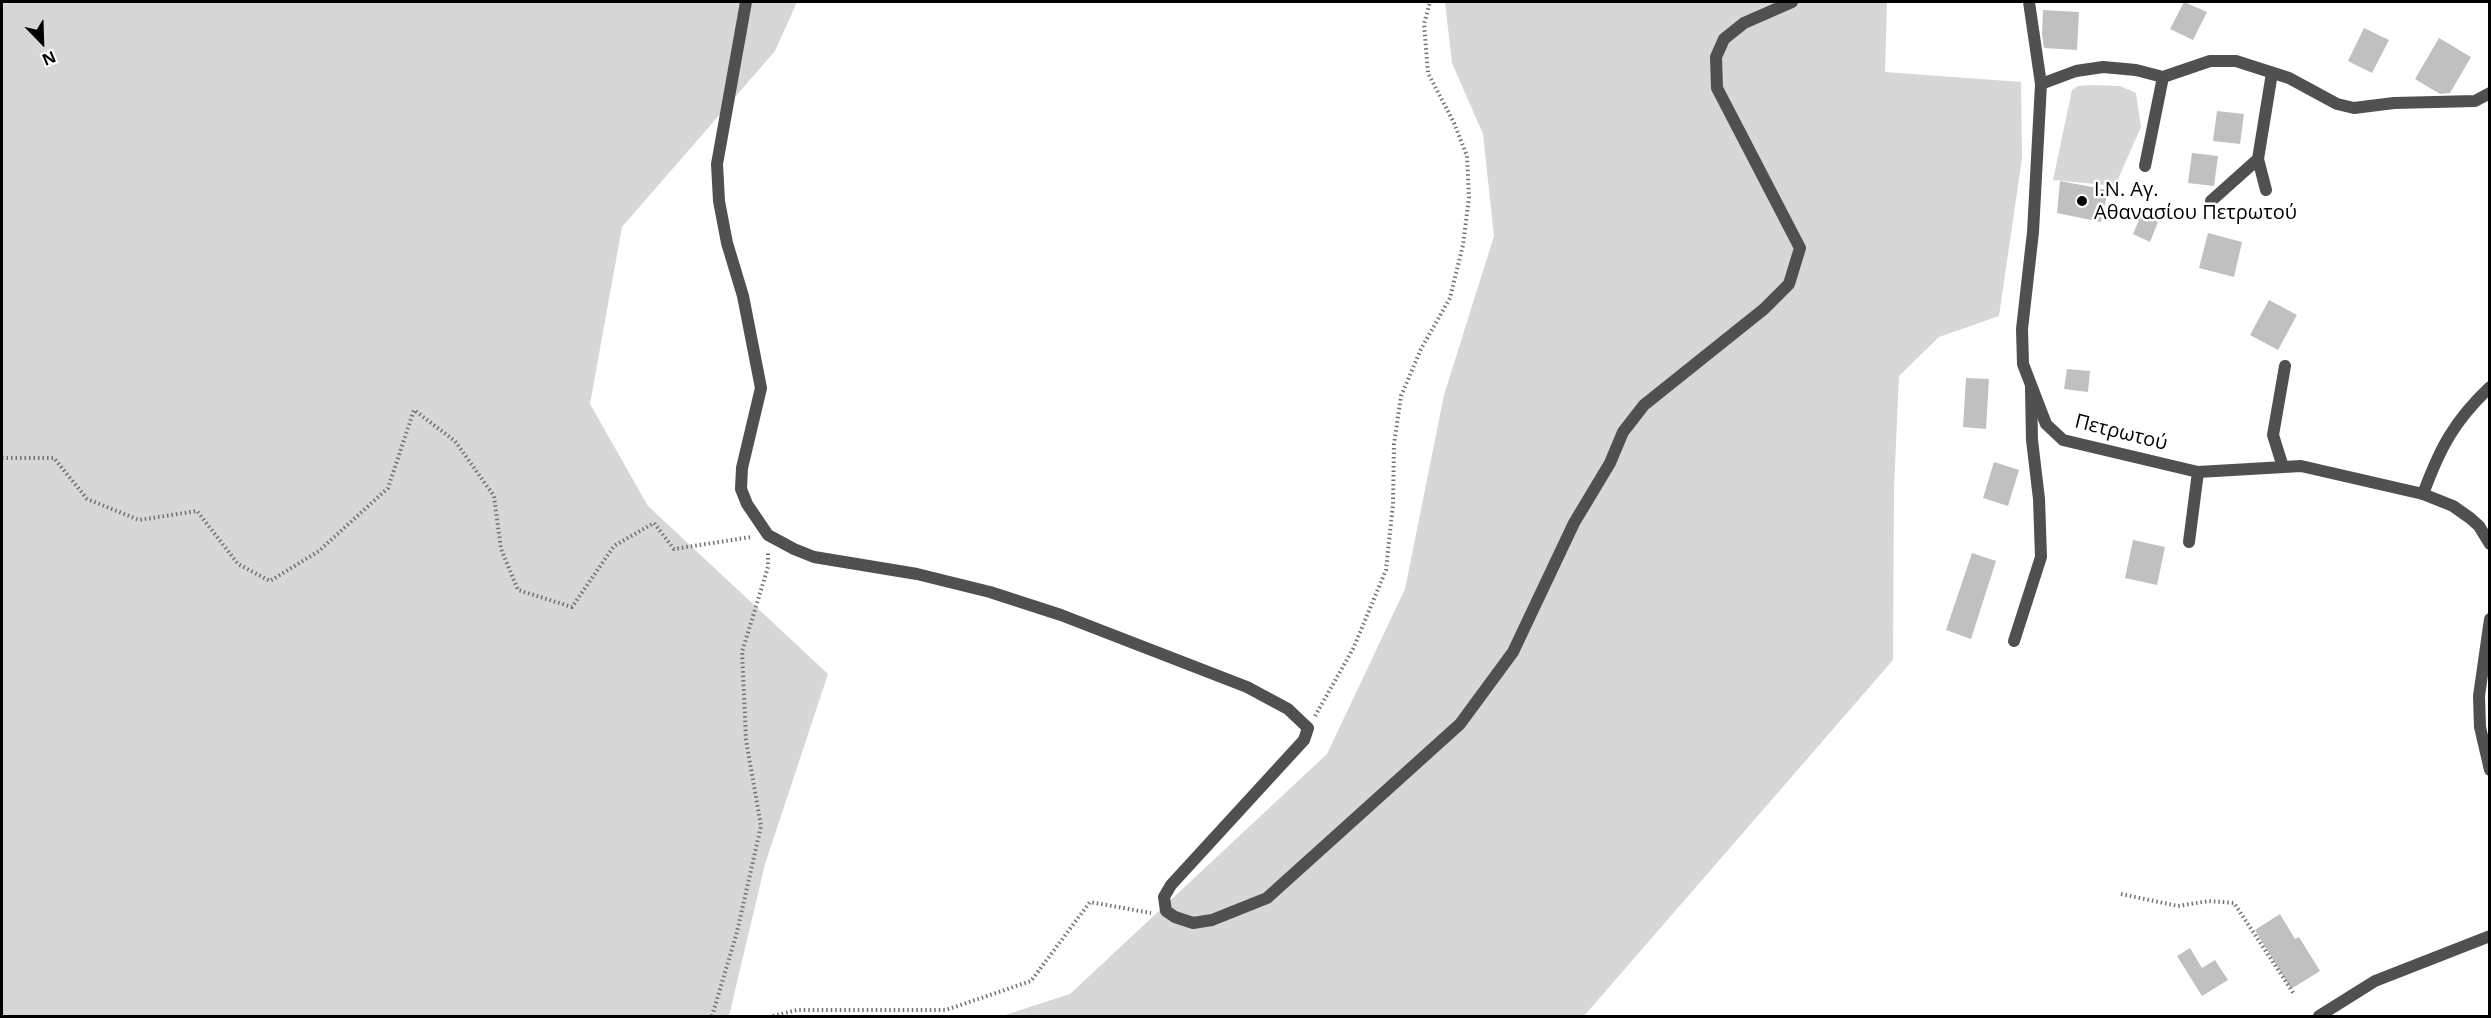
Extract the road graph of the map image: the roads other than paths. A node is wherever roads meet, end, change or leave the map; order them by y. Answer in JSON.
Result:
{"nodes":[{"id":1,"x":746,"y":2,"type":"edge"},
{"id":2,"x":1792,"y":2,"type":"edge"},
{"id":3,"x":2029,"y":2,"type":"edge"},
{"id":4,"x":2272,"y":73,"type":"junction"},
{"id":5,"x":2163,"y":77,"type":"junction"},
{"id":6,"x":2041,"y":84,"type":"junction"},
{"id":7,"x":2490,"y":93,"type":"edge"},
{"id":8,"x":2258,"y":159,"type":"junction"},
{"id":9,"x":2145,"y":166,"type":"dead end"},
{"id":10,"x":2265,"y":190,"type":"dead end"},
{"id":11,"x":2211,"y":201,"type":"dead end"},
{"id":12,"x":2285,"y":366,"type":"dead end"},
{"id":13,"x":2490,"y":387,"type":"edge"},
{"id":14,"x":2031,"y":388,"type":"junction"},
{"id":15,"x":2283,"y":467,"type":"junction"},
{"id":16,"x":2198,"y":472,"type":"junction"},
{"id":17,"x":2423,"y":494,"type":"junction"},
{"id":18,"x":2189,"y":542,"type":"dead end"},
{"id":19,"x":2490,"y":544,"type":"edge"},
{"id":20,"x":2490,"y":619,"type":"edge"},
{"id":21,"x":2014,"y":641,"type":"dead end"},
{"id":22,"x":2490,"y":770,"type":"edge"},
{"id":23,"x":2490,"y":936,"type":"edge"},
{"id":24,"x":2319,"y":1017,"type":"edge"}],
"edges":[{"from":1,"to":2,"type":"street"},
{"from":3,"to":6,"type":"street","name":"Πετρωτού"},
{"from":4,"to":5,"type":"street"},
{"from":4,"to":7,"type":"street"},
{"from":4,"to":8,"type":"street"},
{"from":5,"to":6,"type":"street"},
{"from":5,"to":9,"type":"street"},
{"from":6,"to":14,"type":"street","name":"Πετρωτού"},
{"from":8,"to":10,"type":"street"},
{"from":8,"to":11,"type":"street"},
{"from":12,"to":15,"type":"street"},
{"from":13,"to":17,"type":"street"},
{"from":14,"to":16,"type":"street","name":"Πετρωτού"},
{"from":14,"to":21,"type":"street"},
{"from":15,"to":16,"type":"street","name":"Πετρωτού"},
{"from":15,"to":17,"type":"street","name":"Πετρωτού"},
{"from":16,"to":18,"type":"street"},
{"from":17,"to":19,"type":"street","name":"Πετρωτού"},
{"from":20,"to":22,"type":"street"},
{"from":23,"to":24,"type":"street"}]}
